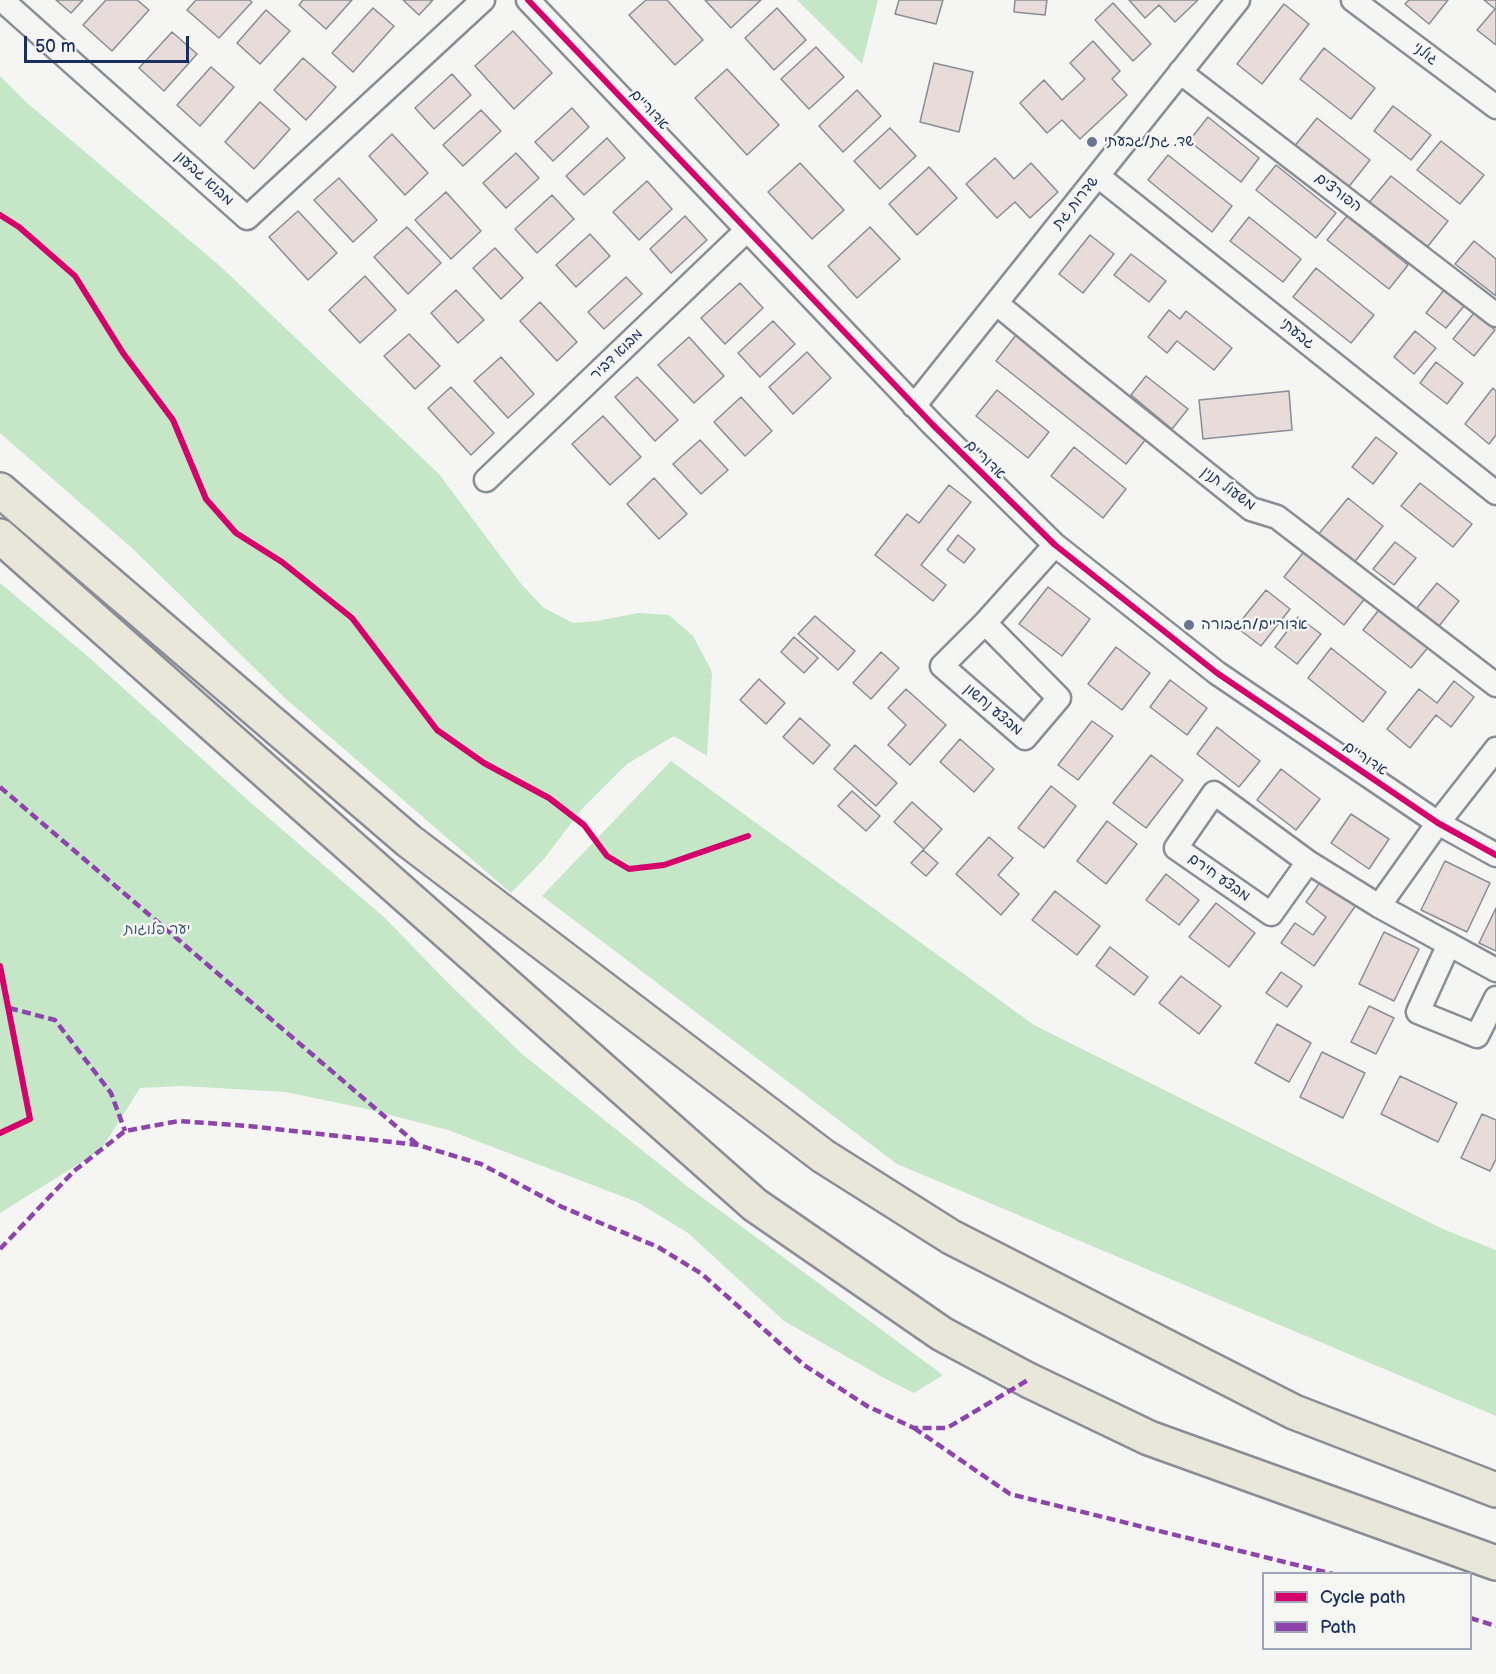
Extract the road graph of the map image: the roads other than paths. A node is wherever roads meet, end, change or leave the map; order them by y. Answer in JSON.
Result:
{"nodes":[{"id":1,"x":2,"y":0,"type":"edge"},
{"id":2,"x":483,"y":0,"type":"edge"},
{"id":3,"x":528,"y":0,"type":"edge"},
{"id":4,"x":1238,"y":0,"type":"edge"},
{"id":5,"x":1353,"y":0,"type":"edge"},
{"id":6,"x":1180,"y":72,"type":"junction"},
{"id":7,"x":1496,"y":107,"type":"edge"},
{"id":8,"x":1098,"y":176,"type":"junction"},
{"id":9,"x":747,"y":230,"type":"junction"},
{"id":10,"x":996,"y":303,"type":"junction"},
{"id":11,"x":1496,"y":315,"type":"edge"},
{"id":12,"x":914,"y":406,"type":"junction"},
{"id":13,"x":486,"y":480,"type":"dead end"},
{"id":14,"x":0,"y":490,"type":"edge"},
{"id":15,"x":1496,"y":493,"type":"edge"},
{"id":16,"x":0,"y":536,"type":"edge"},
{"id":17,"x":1055,"y":545,"type":"junction"},
{"id":18,"x":985,"y":623,"type":"junction"},
{"id":19,"x":1496,"y":684,"type":"edge"},
{"id":20,"x":1496,"y":749,"type":"edge"},
{"id":21,"x":1438,"y":823,"type":"junction"},
{"id":22,"x":1496,"y":855,"type":"edge"},
{"id":23,"x":1308,"y":862,"type":"junction"},
{"id":24,"x":1379,"y":906,"type":"junction"},
{"id":25,"x":1449,"y":944,"type":"junction"},
{"id":26,"x":1496,"y":970,"type":"edge"},
{"id":27,"x":1496,"y":998,"type":"edge"},
{"id":28,"x":1496,"y":1490,"type":"edge"},
{"id":29,"x":1496,"y":1563,"type":"edge"}],
"edges":[{"from":1,"to":2,"type":"street","name":"מבוא גבעון"},
{"from":3,"to":9,"type":"street","name":"אדוריים"},
{"from":4,"to":6,"type":"street","name":"שדרות גת"},
{"from":5,"to":7,"type":"street","name":"גולני"},
{"from":6,"to":8,"type":"street","name":"שדרות גת"},
{"from":6,"to":11,"type":"street","name":"הפורצים"},
{"from":8,"to":10,"type":"street","name":"שדרות גת"},
{"from":8,"to":15,"type":"street","name":"גבעתי"},
{"from":9,"to":12,"type":"street","name":"אדוריים"},
{"from":9,"to":13,"type":"street","name":"מבוא דביר"},
{"from":10,"to":12,"type":"street","name":"שדרות גת"},
{"from":10,"to":19,"type":"street","name":"משעול תנין"},
{"from":12,"to":17,"type":"street","name":"אדוריים"},
{"from":14,"to":28,"type":"highway"},
{"from":16,"to":29,"type":"highway"},
{"from":17,"to":18,"type":"street","name":"מבצע נחשון"},
{"from":17,"to":21,"type":"street","name":"אדוריים"},
{"from":18,"to":18,"type":"street","name":"מבצע נחשון"},
{"from":20,"to":21,"type":"street"},
{"from":21,"to":22,"type":"street","name":"אדוריים"},
{"from":21,"to":24,"type":"street"},
{"from":23,"to":23,"type":"street","name":"מבצע חירם"},
{"from":23,"to":24,"type":"street","name":"מבצע חירם"},
{"from":24,"to":25,"type":"street","name":"מבצע חירם"},
{"from":25,"to":26,"type":"street","name":"מבצע חירם"},
{"from":25,"to":27,"type":"street"}]}
